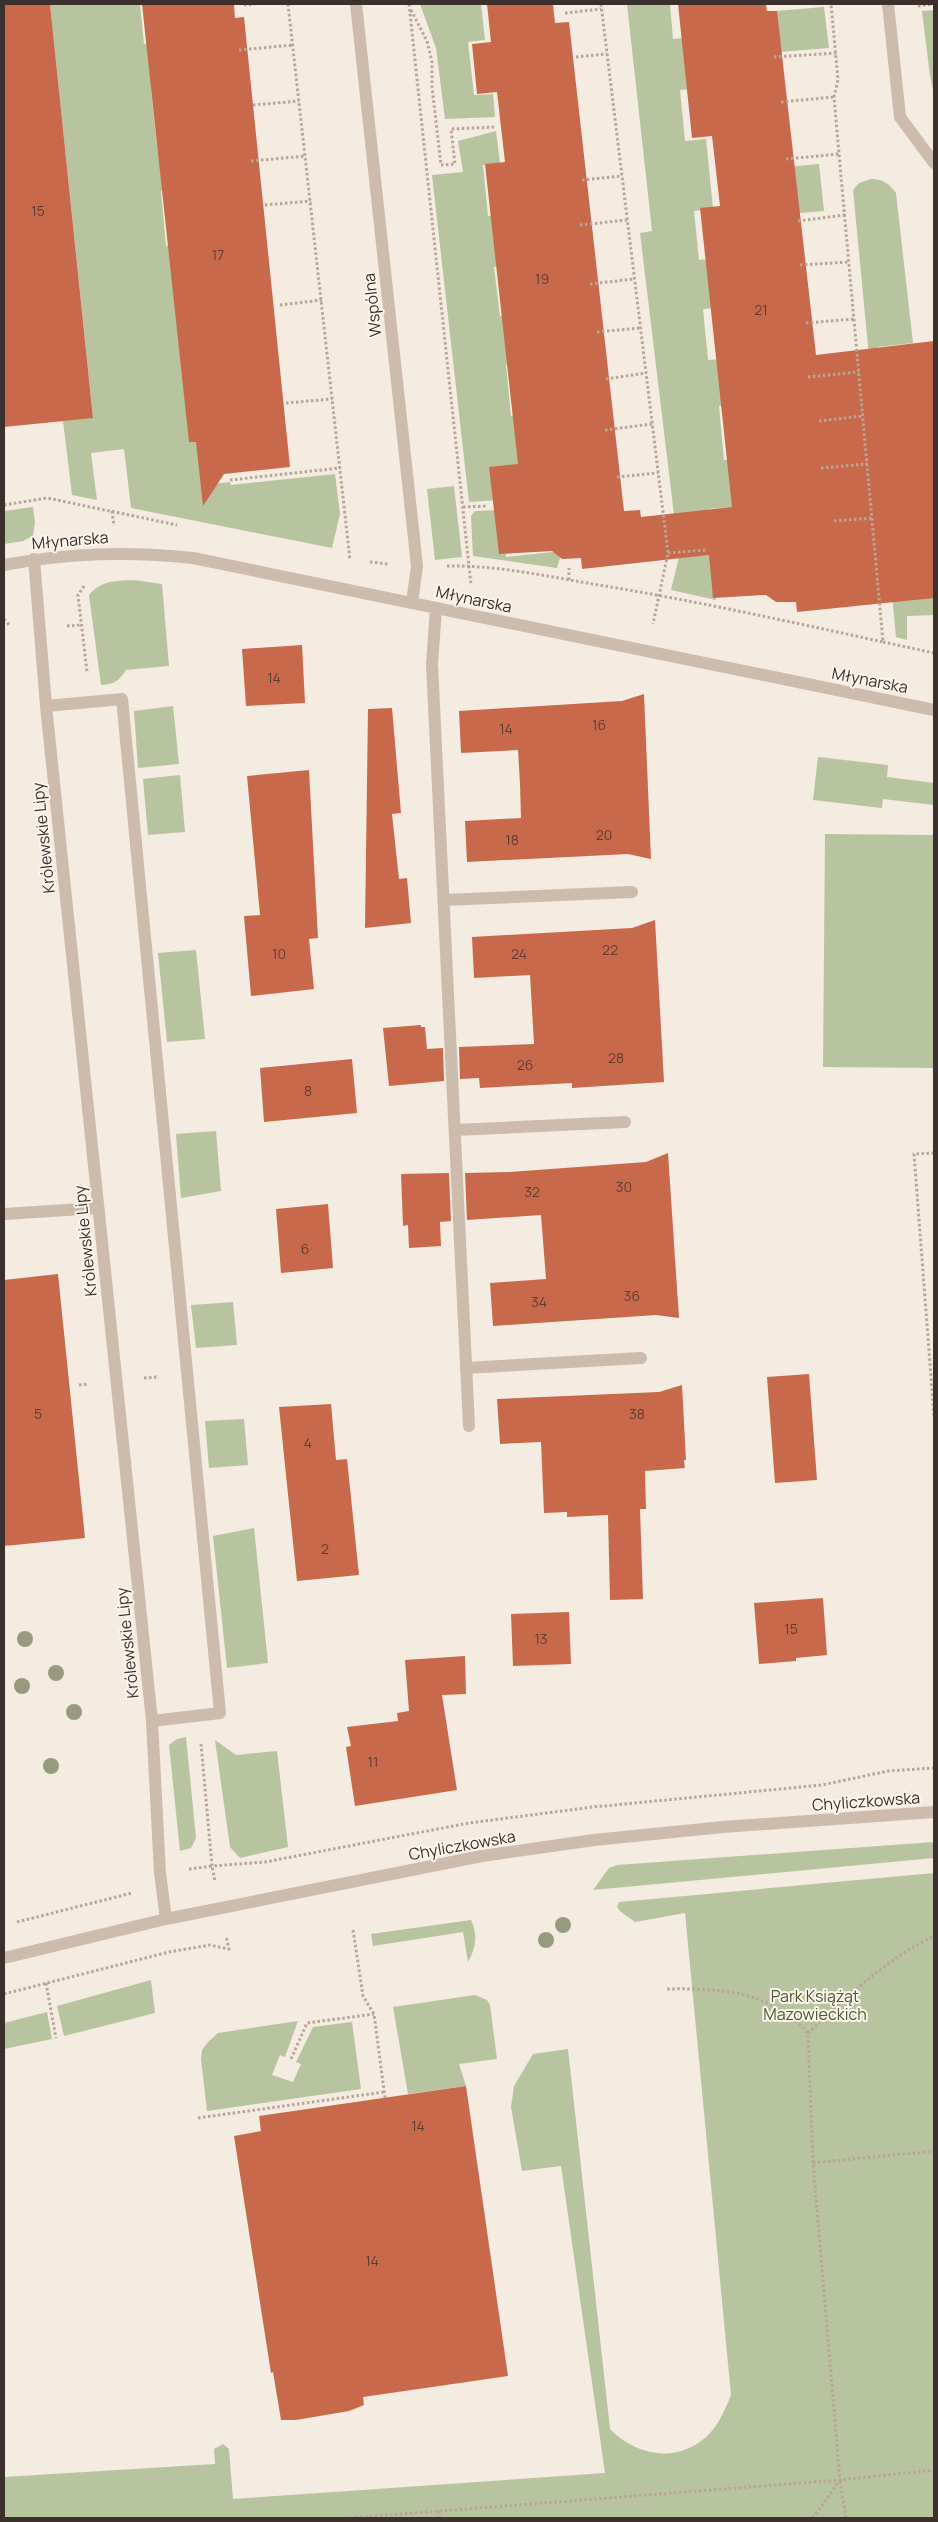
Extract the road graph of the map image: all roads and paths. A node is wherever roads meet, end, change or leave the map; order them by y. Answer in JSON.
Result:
{"nodes":[{"id":1,"x":255,"y":4,"type":"edge"},
{"id":2,"x":288,"y":4,"type":"edge"},
{"id":3,"x":356,"y":4,"type":"edge"},
{"id":4,"x":601,"y":4,"type":"edge"},
{"id":5,"x":831,"y":4,"type":"edge"},
{"id":6,"x":888,"y":4,"type":"edge"},
{"id":7,"x":934,"y":4,"type":"edge"},
{"id":8,"x":244,"y":5,"type":"edge"},
{"id":9,"x":409,"y":5,"type":"edge"},
{"id":10,"x":915,"y":6,"type":"dead end"},
{"id":11,"x":601,"y":9,"type":"junction"},
{"id":12,"x":565,"y":13,"type":"dead end"},
{"id":13,"x":293,"y":45,"type":"junction"},
{"id":14,"x":239,"y":50,"type":"dead end"},
{"id":15,"x":837,"y":52,"type":"junction"},
{"id":16,"x":606,"y":54,"type":"junction"},
{"id":17,"x":576,"y":57,"type":"dead end"},
{"id":18,"x":774,"y":57,"type":"dead end"},
{"id":19,"x":834,"y":97,"type":"junction"},
{"id":20,"x":299,"y":101,"type":"junction"},
{"id":21,"x":782,"y":102,"type":"dead end"},
{"id":22,"x":253,"y":105,"type":"dead end"},
{"id":23,"x":496,"y":126,"type":"dead end"},
{"id":24,"x":839,"y":154,"type":"junction"},
{"id":25,"x":306,"y":156,"type":"junction"},
{"id":26,"x":786,"y":159,"type":"dead end"},
{"id":27,"x":252,"y":161,"type":"dead end"},
{"id":28,"x":934,"y":163,"type":"edge"},
{"id":29,"x":622,"y":176,"type":"junction"},
{"id":30,"x":582,"y":180,"type":"dead end"},
{"id":31,"x":311,"y":200,"type":"junction"},
{"id":32,"x":265,"y":205,"type":"dead end"},
{"id":33,"x":845,"y":216,"type":"junction"},
{"id":34,"x":627,"y":220,"type":"junction"},
{"id":35,"x":798,"y":221,"type":"dead end"},
{"id":36,"x":580,"y":225,"type":"dead end"},
{"id":37,"x":848,"y":262,"type":"junction"},
{"id":38,"x":800,"y":265,"type":"dead end"},
{"id":39,"x":634,"y":279,"type":"junction"},
{"id":40,"x":590,"y":284,"type":"dead end"},
{"id":41,"x":322,"y":300,"type":"junction"},
{"id":42,"x":280,"y":305,"type":"dead end"},
{"id":43,"x":854,"y":319,"type":"junction"},
{"id":44,"x":806,"y":323,"type":"dead end"},
{"id":45,"x":640,"y":328,"type":"junction"},
{"id":46,"x":597,"y":332,"type":"dead end"},
{"id":47,"x":859,"y":372,"type":"junction"},
{"id":48,"x":646,"y":373,"type":"junction"},
{"id":49,"x":808,"y":377,"type":"dead end"},
{"id":50,"x":606,"y":379,"type":"dead end"},
{"id":51,"x":332,"y":399,"type":"junction"},
{"id":52,"x":286,"y":403,"type":"dead end"},
{"id":53,"x":862,"y":416,"type":"junction"},
{"id":54,"x":819,"y":421,"type":"dead end"},
{"id":55,"x":652,"y":424,"type":"junction"},
{"id":56,"x":605,"y":430,"type":"dead end"},
{"id":57,"x":867,"y":464,"type":"junction"},
{"id":58,"x":340,"y":468,"type":"junction"},
{"id":59,"x":821,"y":468,"type":"dead end"},
{"id":60,"x":658,"y":473,"type":"junction"},
{"id":61,"x":617,"y":477,"type":"dead end"},
{"id":62,"x":230,"y":480,"type":"dead end"},
{"id":63,"x":4,"y":504,"type":"edge"},
{"id":64,"x":488,"y":506,"type":"dead end"},
{"id":65,"x":463,"y":507,"type":"junction"},
{"id":66,"x":112,"y":511,"type":"dead end"},
{"id":67,"x":872,"y":518,"type":"junction"},
{"id":68,"x":834,"y":521,"type":"dead end"},
{"id":69,"x":706,"y":550,"type":"dead end"},
{"id":70,"x":668,"y":553,"type":"junction"},
{"id":71,"x":34,"y":559,"type":"junction"},
{"id":72,"x":350,"y":560,"type":"dead end"},
{"id":73,"x":4,"y":564,"type":"edge"},
{"id":74,"x":569,"y":568,"type":"dead end"},
{"id":75,"x":569,"y":580,"type":"dead end"},
{"id":76,"x":87,"y":584,"type":"dead end"},
{"id":77,"x":660,"y":595,"type":"junction"},
{"id":78,"x":412,"y":603,"type":"junction"},
{"id":79,"x":436,"y":608,"type":"junction"},
{"id":80,"x":473,"y":616,"type":"junction"},
{"id":81,"x":883,"y":642,"type":"junction"},
{"id":82,"x":648,"y":652,"type":"junction"},
{"id":83,"x":934,"y":653,"type":"edge"},
{"id":84,"x":106,"y":701,"type":"junction"},
{"id":85,"x":46,"y":706,"type":"junction"},
{"id":86,"x":934,"y":710,"type":"edge"},
{"id":87,"x":632,"y":892,"type":"dead end"},
{"id":88,"x":444,"y":900,"type":"junction"},
{"id":89,"x":624,"y":1122,"type":"dead end"},
{"id":90,"x":455,"y":1130,"type":"junction"},
{"id":91,"x":934,"y":1153,"type":"edge"},
{"id":92,"x":98,"y":1208,"type":"junction"},
{"id":93,"x":4,"y":1214,"type":"edge"},
{"id":94,"x":641,"y":1358,"type":"dead end"},
{"id":95,"x":466,"y":1368,"type":"junction"},
{"id":96,"x":934,"y":1416,"type":"edge"},
{"id":97,"x":469,"y":1426,"type":"dead end"},
{"id":98,"x":198,"y":1716,"type":"junction"},
{"id":99,"x":152,"y":1721,"type":"junction"},
{"id":100,"x":934,"y":1768,"type":"edge"},
{"id":101,"x":934,"y":1812,"type":"edge"},
{"id":102,"x":166,"y":1919,"type":"junction"},
{"id":103,"x":353,"y":1930,"type":"dead end"},
{"id":104,"x":934,"y":1936,"type":"edge"},
{"id":105,"x":4,"y":1958,"type":"edge"},
{"id":106,"x":46,"y":1983,"type":"dead end"},
{"id":107,"x":668,"y":1989,"type":"dead end"},
{"id":108,"x":374,"y":2014,"type":"junction"},
{"id":109,"x":808,"y":2032,"type":"junction"},
{"id":110,"x":56,"y":2038,"type":"dead end"},
{"id":111,"x":291,"y":2059,"type":"dead end"},
{"id":112,"x":384,"y":2092,"type":"junction"},
{"id":113,"x":385,"y":2098,"type":"dead end"},
{"id":114,"x":198,"y":2118,"type":"dead end"},
{"id":115,"x":934,"y":2151,"type":"edge"},
{"id":116,"x":813,"y":2163,"type":"junction"},
{"id":117,"x":934,"y":2470,"type":"edge"},
{"id":118,"x":840,"y":2480,"type":"junction"},
{"id":119,"x":439,"y":2511,"type":"junction"},
{"id":120,"x":350,"y":2518,"type":"edge"},
{"id":121,"x":439,"y":2518,"type":"edge"},
{"id":122,"x":813,"y":2518,"type":"edge"},
{"id":123,"x":846,"y":2518,"type":"edge"}],
"edges":[{"from":1,"to":8,"type":"path"},
{"from":2,"to":13,"type":"path"},
{"from":3,"to":78,"type":"street","name":"Wspólna"},
{"from":4,"to":11,"type":"path"},
{"from":5,"to":15,"type":"path"},
{"from":6,"to":28,"type":"street"},
{"from":7,"to":10,"type":"path"},
{"from":9,"to":23,"type":"path"},
{"from":9,"to":65,"type":"path"},
{"from":11,"to":12,"type":"path"},
{"from":11,"to":16,"type":"path"},
{"from":13,"to":14,"type":"path"},
{"from":13,"to":20,"type":"path"},
{"from":15,"to":18,"type":"path"},
{"from":15,"to":19,"type":"path"},
{"from":16,"to":17,"type":"path"},
{"from":16,"to":29,"type":"path"},
{"from":19,"to":21,"type":"path"},
{"from":19,"to":24,"type":"path"},
{"from":20,"to":22,"type":"path"},
{"from":20,"to":25,"type":"path"},
{"from":24,"to":26,"type":"path"},
{"from":24,"to":33,"type":"path"},
{"from":25,"to":27,"type":"path"},
{"from":25,"to":31,"type":"path"},
{"from":29,"to":30,"type":"path"},
{"from":29,"to":34,"type":"path"},
{"from":31,"to":32,"type":"path"},
{"from":31,"to":41,"type":"path"},
{"from":33,"to":35,"type":"path"},
{"from":33,"to":37,"type":"path"},
{"from":34,"to":36,"type":"path"},
{"from":34,"to":39,"type":"path"},
{"from":37,"to":38,"type":"path"},
{"from":37,"to":43,"type":"path"},
{"from":39,"to":40,"type":"path"},
{"from":39,"to":45,"type":"path"},
{"from":41,"to":42,"type":"path"},
{"from":41,"to":51,"type":"path"},
{"from":43,"to":44,"type":"path"},
{"from":43,"to":47,"type":"path"},
{"from":45,"to":46,"type":"path"},
{"from":45,"to":48,"type":"path"},
{"from":47,"to":49,"type":"path"},
{"from":47,"to":53,"type":"path"},
{"from":48,"to":50,"type":"path"},
{"from":48,"to":55,"type":"path"},
{"from":51,"to":52,"type":"path"},
{"from":51,"to":58,"type":"path"},
{"from":53,"to":54,"type":"path"},
{"from":53,"to":57,"type":"path"},
{"from":55,"to":56,"type":"path"},
{"from":55,"to":60,"type":"path"},
{"from":57,"to":59,"type":"path"},
{"from":57,"to":67,"type":"path"},
{"from":58,"to":62,"type":"path"},
{"from":58,"to":72,"type":"path"},
{"from":60,"to":61,"type":"path"},
{"from":60,"to":70,"type":"path"},
{"from":63,"to":66,"type":"path"},
{"from":64,"to":65,"type":"path"},
{"from":65,"to":80,"type":"path"},
{"from":67,"to":68,"type":"path"},
{"from":67,"to":81,"type":"path"},
{"from":69,"to":70,"type":"path"},
{"from":70,"to":77,"type":"path"},
{"from":71,"to":73,"type":"street","name":"Młynarska"},
{"from":71,"to":78,"type":"street","name":"Młynarska"},
{"from":71,"to":85,"type":"street","name":"Królewskie Lipy"},
{"from":74,"to":75,"type":"path"},
{"from":76,"to":84,"type":"path"},
{"from":77,"to":81,"type":"path"},
{"from":77,"to":82,"type":"path"},
{"from":78,"to":79,"type":"street","name":"Młynarska"},
{"from":79,"to":80,"type":"street","name":"Młynarska"},
{"from":79,"to":88,"type":"street"},
{"from":80,"to":82,"type":"street","name":"Młynarska"},
{"from":81,"to":83,"type":"path"},
{"from":82,"to":86,"type":"street","name":"Młynarska"},
{"from":84,"to":85,"type":"street"},
{"from":84,"to":98,"type":"street"},
{"from":85,"to":92,"type":"street","name":"Królewskie Lipy"},
{"from":87,"to":88,"type":"street"},
{"from":88,"to":90,"type":"street"},
{"from":89,"to":90,"type":"street"},
{"from":90,"to":95,"type":"street"},
{"from":91,"to":96,"type":"path"},
{"from":92,"to":93,"type":"street"},
{"from":92,"to":99,"type":"street","name":"Królewskie Lipy"},
{"from":94,"to":95,"type":"street"},
{"from":95,"to":97,"type":"street"},
{"from":98,"to":99,"type":"street"},
{"from":98,"to":100,"type":"path"},
{"from":99,"to":102,"type":"street","name":"Królewskie Lipy"},
{"from":101,"to":102,"type":"street","name":"Chyliczkowska"},
{"from":102,"to":105,"type":"street","name":"Chyliczkowska"},
{"from":103,"to":108,"type":"path"},
{"from":104,"to":109,"type":"path"},
{"from":106,"to":110,"type":"path"},
{"from":107,"to":109,"type":"path"},
{"from":108,"to":111,"type":"path"},
{"from":108,"to":112,"type":"path"},
{"from":109,"to":116,"type":"path"},
{"from":112,"to":113,"type":"path"},
{"from":112,"to":114,"type":"path"},
{"from":115,"to":116,"type":"path"},
{"from":116,"to":118,"type":"path"},
{"from":117,"to":118,"type":"path"},
{"from":118,"to":119,"type":"path"},
{"from":118,"to":122,"type":"path"},
{"from":118,"to":123,"type":"path"},
{"from":119,"to":120,"type":"path"},
{"from":119,"to":121,"type":"path"}]}
